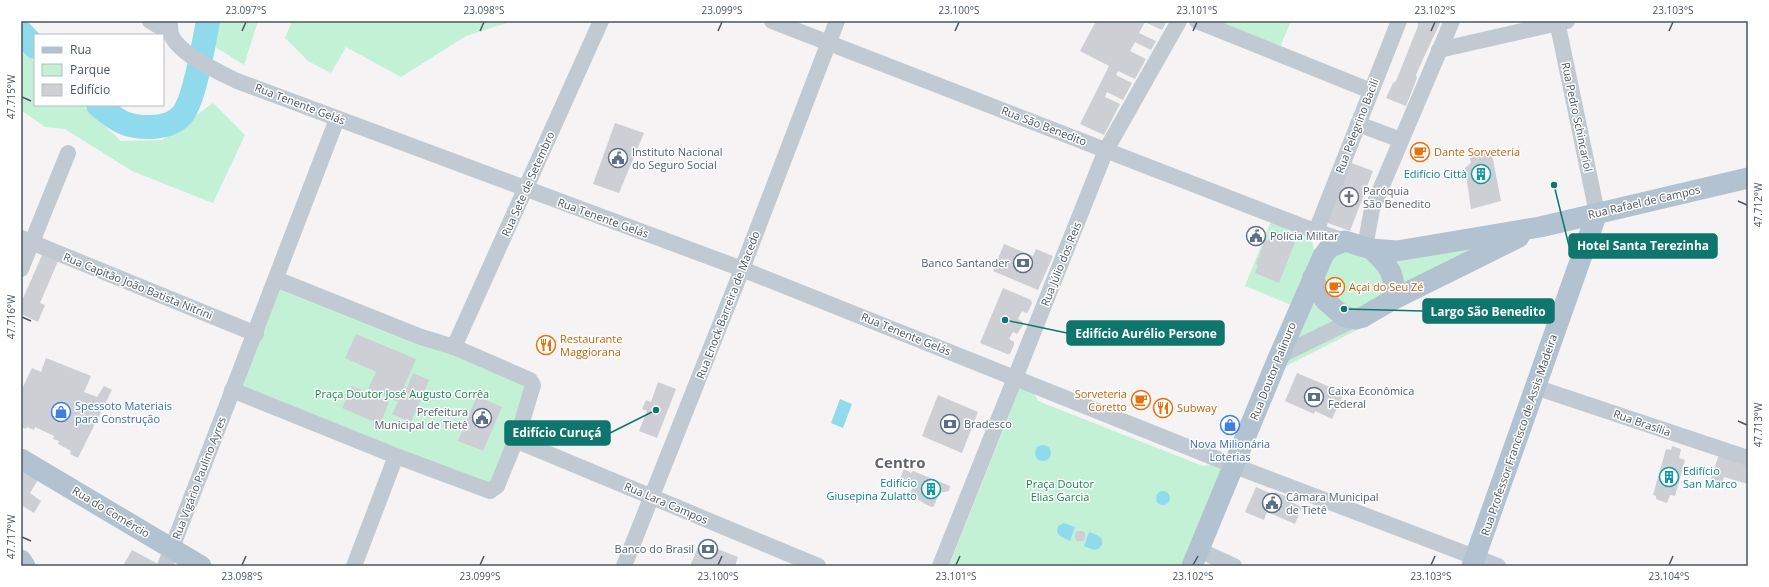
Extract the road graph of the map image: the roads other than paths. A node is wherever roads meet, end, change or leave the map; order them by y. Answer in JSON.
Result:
{"nodes":[{"id":1,"x":150,"y":21,"type":"edge"},
{"id":2,"x":601,"y":21,"type":"edge"},
{"id":3,"x":772,"y":21,"type":"edge"},
{"id":4,"x":837,"y":21,"type":"edge"},
{"id":5,"x":1179,"y":21,"type":"edge"},
{"id":6,"x":1197,"y":21,"type":"edge"},
{"id":7,"x":1398,"y":21,"type":"edge"},
{"id":8,"x":1452,"y":21,"type":"edge"},
{"id":9,"x":1561,"y":22,"type":"edge"},
{"id":10,"x":170,"y":27,"type":"edge"},
{"id":11,"x":829,"y":42,"type":"junction"},
{"id":12,"x":1439,"y":50,"type":"junction"},
{"id":13,"x":1371,"y":91,"type":"junction"},
{"id":14,"x":337,"y":119,"type":"junction"},
{"id":15,"x":1358,"y":124,"type":"junction"},
{"id":16,"x":1401,"y":140,"type":"junction"},
{"id":17,"x":1106,"y":150,"type":"junction"},
{"id":18,"x":68,"y":153,"type":"dead end"},
{"id":19,"x":1748,"y":178,"type":"edge"},
{"id":20,"x":525,"y":188,"type":"junction"},
{"id":21,"x":1597,"y":213,"type":"junction"},
{"id":22,"x":1540,"y":227,"type":"junction"},
{"id":23,"x":1316,"y":231,"type":"junction"},
{"id":24,"x":26,"y":241,"type":"edge"},
{"id":25,"x":1345,"y":241,"type":"junction"},
{"id":26,"x":1368,"y":248,"type":"junction"},
{"id":27,"x":1323,"y":256,"type":"junction"},
{"id":28,"x":21,"y":269,"type":"edge"},
{"id":29,"x":742,"y":269,"type":"junction"},
{"id":30,"x":1313,"y":277,"type":"junction"},
{"id":31,"x":276,"y":279,"type":"junction"},
{"id":32,"x":1392,"y":300,"type":"junction"},
{"id":33,"x":1354,"y":319,"type":"junction"},
{"id":34,"x":256,"y":334,"type":"junction"},
{"id":35,"x":454,"y":347,"type":"junction"},
{"id":36,"x":1279,"y":356,"type":"junction"},
{"id":37,"x":1015,"y":378,"type":"junction"},
{"id":38,"x":1535,"y":387,"type":"junction"},
{"id":39,"x":232,"y":390,"type":"junction"},
{"id":40,"x":515,"y":440,"type":"junction"},
{"id":41,"x":396,"y":456,"type":"junction"},
{"id":42,"x":1748,"y":458,"type":"edge"},
{"id":43,"x":21,"y":460,"type":"edge"},
{"id":44,"x":1235,"y":466,"type":"junction"},
{"id":45,"x":652,"y":497,"type":"junction"},
{"id":46,"x":169,"y":557,"type":"edge"},
{"id":47,"x":1195,"y":558,"type":"edge"},
{"id":48,"x":21,"y":560,"type":"edge"},
{"id":49,"x":1474,"y":561,"type":"edge"},
{"id":50,"x":25,"y":566,"type":"edge"},
{"id":51,"x":200,"y":566,"type":"edge"},
{"id":52,"x":354,"y":566,"type":"edge"},
{"id":53,"x":624,"y":566,"type":"edge"},
{"id":54,"x":818,"y":566,"type":"edge"},
{"id":55,"x":940,"y":566,"type":"edge"},
{"id":56,"x":1234,"y":566,"type":"edge"},
{"id":57,"x":1498,"y":566,"type":"edge"}],
"edges":[{"from":1,"to":10,"type":"street","name":"Rua Tenente Gelás"},
{"from":2,"to":20,"type":"street","name":"Rua Sete de Setembro"},
{"from":3,"to":11,"type":"street","name":"Rua São Benedito"},
{"from":4,"to":11,"type":"street","name":"Rua Enock Barreira de Macedo"},
{"from":5,"to":17,"type":"street","name":"Rua Júlio dos Reis"},
{"from":6,"to":13,"type":"street"},
{"from":7,"to":13,"type":"street","name":"Rua Pelegrino Bacili"},
{"from":8,"to":12,"type":"street"},
{"from":9,"to":12,"type":"street"},
{"from":9,"to":21,"type":"street","name":"Rua Pedro Schincariol"},
{"from":10,"to":14,"type":"street","name":"Rua Tenente Gelás"},
{"from":11,"to":17,"type":"street","name":"Rua São Benedito"},
{"from":11,"to":29,"type":"street","name":"Rua Enock Barreira de Macedo"},
{"from":12,"to":16,"type":"street"},
{"from":13,"to":15,"type":"street","name":"Rua Pelegrino Bacili"},
{"from":14,"to":20,"type":"street","name":"Rua Tenente Gelás"},
{"from":14,"to":31,"type":"street"},
{"from":15,"to":16,"type":"street"},
{"from":15,"to":23,"type":"street","name":"Rua Pelegrino Bacili"},
{"from":16,"to":26,"type":"street"},
{"from":17,"to":23,"type":"street","name":"Rua São Benedito"},
{"from":17,"to":37,"type":"street","name":"Rua Júlio dos Reis"},
{"from":18,"to":24,"type":"street"},
{"from":19,"to":21,"type":"main road","name":"Rua Rafael de Campos"},
{"from":20,"to":29,"type":"street","name":"Rua Tenente Gelás"},
{"from":20,"to":35,"type":"street","name":"Rua Sete de Setembro"},
{"from":21,"to":22,"type":"main road","name":"Rua Rafael de Campos"},
{"from":21,"to":38,"type":"main road","name":"Rua Professor Francisco de Assis Madeira"},
{"from":22,"to":26,"type":"main road"},
{"from":22,"to":32,"type":"main road"},
{"from":23,"to":25,"type":"street","name":"Rua São Benedito"},
{"from":23,"to":27,"type":"street"},
{"from":24,"to":28,"type":"street"},
{"from":24,"to":34,"type":"street","name":"Rua Capitão João Batista Nitrini"},
{"from":25,"to":26,"type":"main road"},
{"from":25,"to":27,"type":"main road"},
{"from":26,"to":32,"type":"main road"},
{"from":27,"to":30,"type":"main road"},
{"from":29,"to":37,"type":"street","name":"Rua Tenente Gelás"},
{"from":29,"to":45,"type":"street","name":"Rua Enock Barreira de Macedo"},
{"from":30,"to":33,"type":"main road"},
{"from":30,"to":36,"type":"main road","name":"Rua Doutor Palinuro"},
{"from":31,"to":34,"type":"street"},
{"from":31,"to":35,"type":"street"},
{"from":32,"to":33,"type":"main road"},
{"from":33,"to":36,"type":"street"},
{"from":34,"to":39,"type":"street"},
{"from":35,"to":40,"type":"street"},
{"from":36,"to":44,"type":"main road","name":"Rua Doutor Palinuro"},
{"from":37,"to":44,"type":"street"},
{"from":37,"to":55,"type":"street"},
{"from":38,"to":42,"type":"street","name":"Rua Brasília"},
{"from":38,"to":49,"type":"main road","name":"Rua Professor Francisco de Assis Madeira"},
{"from":39,"to":41,"type":"street"},
{"from":39,"to":46,"type":"street","name":"Rua Vigário Paulino Ayres"},
{"from":40,"to":41,"type":"street"},
{"from":40,"to":45,"type":"street","name":"Rua Lara Campos"},
{"from":41,"to":52,"type":"street"},
{"from":43,"to":46,"type":"main road","name":"Rua do Comércio"},
{"from":44,"to":47,"type":"main road"},
{"from":44,"to":49,"type":"street"},
{"from":45,"to":53,"type":"street","name":"Rua Enock Barreira de Macedo"},
{"from":45,"to":54,"type":"street","name":"Rua Lara Campos"},
{"from":46,"to":51,"type":"main road","name":"Rua do Comércio"},
{"from":47,"to":56,"type":"street"},
{"from":48,"to":50,"type":"main road"},
{"from":49,"to":57,"type":"street"}]}
